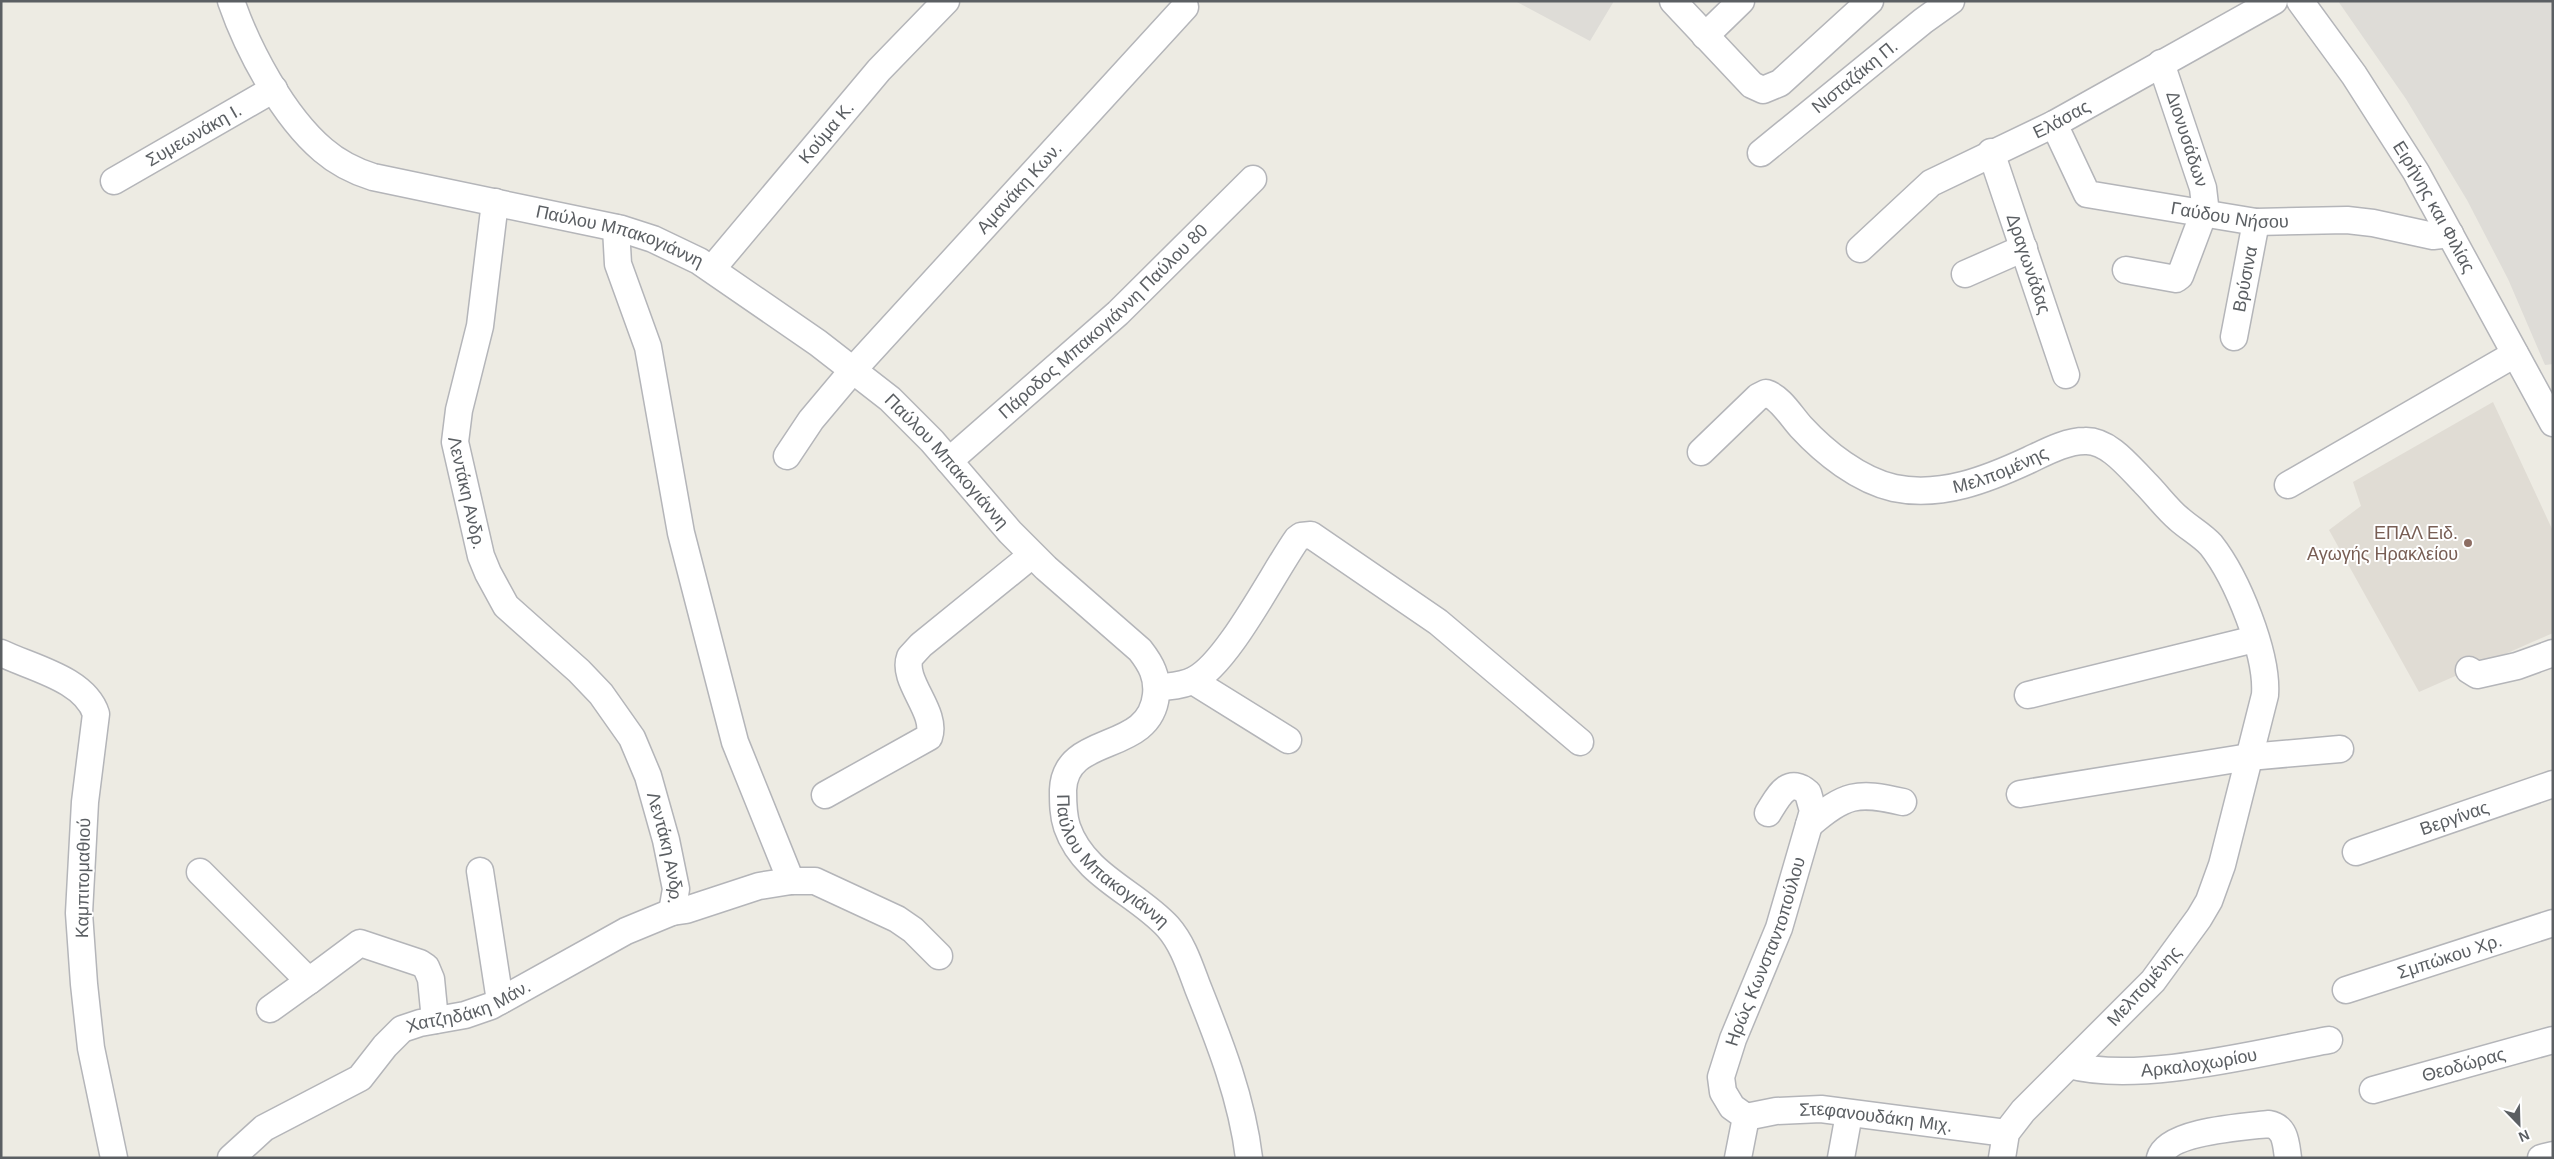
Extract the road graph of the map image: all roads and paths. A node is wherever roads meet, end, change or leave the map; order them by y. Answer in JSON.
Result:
{"nodes":[{"id":1,"x":231,"y":1,"type":"edge"},
{"id":2,"x":946,"y":1,"type":"edge"},
{"id":3,"x":1673,"y":1,"type":"edge"},
{"id":4,"x":1741,"y":1,"type":"edge"},
{"id":5,"x":1870,"y":1,"type":"edge"},
{"id":6,"x":1951,"y":1,"type":"edge"},
{"id":7,"x":2274,"y":1,"type":"edge"},
{"id":8,"x":2300,"y":1,"type":"edge"},
{"id":9,"x":1185,"y":6,"type":"dead end"},
{"id":10,"x":1705,"y":36,"type":"junction"},
{"id":11,"x":2162,"y":63,"type":"junction"},
{"id":12,"x":274,"y":89,"type":"junction"},
{"id":13,"x":2054,"y":124,"type":"junction"},
{"id":14,"x":1991,"y":152,"type":"junction"},
{"id":15,"x":1761,"y":153,"type":"dead end"},
{"id":16,"x":1253,"y":180,"type":"dead end"},
{"id":17,"x":114,"y":181,"type":"dead end"},
{"id":18,"x":495,"y":202,"type":"junction"},
{"id":19,"x":2203,"y":215,"type":"junction"},
{"id":20,"x":2256,"y":222,"type":"junction"},
{"id":21,"x":616,"y":228,"type":"junction"},
{"id":22,"x":2450,"y":234,"type":"junction"},
{"id":23,"x":2024,"y":248,"type":"junction"},
{"id":24,"x":1860,"y":249,"type":"dead end"},
{"id":25,"x":712,"y":269,"type":"junction"},
{"id":26,"x":2126,"y":270,"type":"dead end"},
{"id":27,"x":1965,"y":274,"type":"dead end"},
{"id":28,"x":2234,"y":337,"type":"dead end"},
{"id":29,"x":2515,"y":354,"type":"junction"},
{"id":30,"x":853,"y":370,"type":"junction"},
{"id":31,"x":2066,"y":375,"type":"dead end"},
{"id":32,"x":2553,"y":423,"type":"edge"},
{"id":33,"x":1701,"y":452,"type":"dead end"},
{"id":34,"x":787,"y":456,"type":"dead end"},
{"id":35,"x":949,"y":461,"type":"junction"},
{"id":36,"x":2288,"y":485,"type":"dead end"},
{"id":37,"x":1032,"y":555,"type":"junction"},
{"id":38,"x":2255,"y":639,"type":"junction"},
{"id":39,"x":1,"y":653,"type":"edge"},
{"id":40,"x":2553,"y":653,"type":"edge"},
{"id":41,"x":2469,"y":670,"type":"dead end"},
{"id":42,"x":1193,"y":681,"type":"junction"},
{"id":43,"x":1157,"y":688,"type":"junction"},
{"id":44,"x":2028,"y":695,"type":"dead end"},
{"id":45,"x":1288,"y":740,"type":"dead end"},
{"id":46,"x":1580,"y":742,"type":"dead end"},
{"id":47,"x":2340,"y":748,"type":"dead end"},
{"id":48,"x":2249,"y":757,"type":"junction"},
{"id":49,"x":2553,"y":784,"type":"edge"},
{"id":50,"x":2020,"y":794,"type":"dead end"},
{"id":51,"x":825,"y":795,"type":"dead end"},
{"id":52,"x":1903,"y":802,"type":"dead end"},
{"id":53,"x":1768,"y":813,"type":"dead end"},
{"id":54,"x":1809,"y":825,"type":"junction"},
{"id":55,"x":2356,"y":852,"type":"dead end"},
{"id":56,"x":480,"y":871,"type":"dead end"},
{"id":57,"x":200,"y":872,"type":"dead end"},
{"id":58,"x":791,"y":881,"type":"junction"},
{"id":59,"x":672,"y":912,"type":"junction"},
{"id":60,"x":2553,"y":923,"type":"edge"},
{"id":61,"x":939,"y":956,"type":"dead end"},
{"id":62,"x":309,"y":981,"type":"junction"},
{"id":63,"x":2346,"y":990,"type":"dead end"},
{"id":64,"x":500,"y":1001,"type":"junction"},
{"id":65,"x":270,"y":1009,"type":"dead end"},
{"id":66,"x":435,"y":1020,"type":"junction"},
{"id":67,"x":2329,"y":1040,"type":"dead end"},
{"id":68,"x":2553,"y":1040,"type":"edge"},
{"id":69,"x":2069,"y":1065,"type":"junction"},
{"id":70,"x":2373,"y":1090,"type":"dead end"},
{"id":71,"x":1849,"y":1114,"type":"junction"},
{"id":72,"x":1746,"y":1117,"type":"junction"},
{"id":73,"x":2004,"y":1145,"type":"edge"},
{"id":74,"x":2163,"y":1152,"type":"edge"},
{"id":75,"x":2553,"y":1155,"type":"edge"},
{"id":76,"x":114,"y":1158,"type":"edge"},
{"id":77,"x":231,"y":1158,"type":"edge"},
{"id":78,"x":1249,"y":1158,"type":"edge"},
{"id":79,"x":1738,"y":1158,"type":"edge"},
{"id":80,"x":1841,"y":1158,"type":"edge"},
{"id":81,"x":2288,"y":1158,"type":"edge"},
{"id":82,"x":2541,"y":1158,"type":"edge"}],
"edges":[{"from":1,"to":12,"type":"street","name":"Παύλου Μπακογιάννη"},
{"from":2,"to":25,"type":"street","name":"Κούμα Κ."},
{"from":3,"to":10,"type":"street"},
{"from":4,"to":10,"type":"street"},
{"from":5,"to":10,"type":"street"},
{"from":6,"to":15,"type":"street","name":"Νισταζάκη Π."},
{"from":7,"to":11,"type":"street","name":"Ελάσας"},
{"from":8,"to":22,"type":"street","name":"Ειρήνης και Φιλίας"},
{"from":9,"to":30,"type":"street","name":"Αμανάκη Κων."},
{"from":11,"to":13,"type":"street","name":"Ελάσας"},
{"from":11,"to":19,"type":"street","name":"Διονυσάδων"},
{"from":12,"to":17,"type":"street","name":"Συμεωνάκη Ι."},
{"from":12,"to":18,"type":"street","name":"Παύλου Μπακογιάννη"},
{"from":13,"to":14,"type":"street","name":"Ελάσας"},
{"from":13,"to":19,"type":"street","name":"Γαύδου Νήσου"},
{"from":14,"to":23,"type":"street","name":"Δραγωνάδας"},
{"from":14,"to":24,"type":"street","name":"Ελάσας"},
{"from":16,"to":35,"type":"street","name":"Πάροδος Μπακογιάννη Παύλου 80"},
{"from":18,"to":21,"type":"street","name":"Παύλου Μπακογιάννη"},
{"from":18,"to":59,"type":"street","name":"Λεντάκη Ανδρ."},
{"from":19,"to":20,"type":"street","name":"Γαύδου Νήσου"},
{"from":19,"to":26,"type":"street","name":"Διονυσάδων"},
{"from":20,"to":22,"type":"street","name":"Γαύδου Νήσου"},
{"from":20,"to":28,"type":"street","name":"Βρύσινα"},
{"from":21,"to":25,"type":"street","name":"Παύλου Μπακογιάννη"},
{"from":21,"to":58,"type":"street"},
{"from":22,"to":29,"type":"street","name":"Ειρήνης και Φιλίας"},
{"from":23,"to":27,"type":"street"},
{"from":23,"to":31,"type":"street","name":"Δραγωνάδας"},
{"from":25,"to":30,"type":"street","name":"Παύλου Μπακογιάννη"},
{"from":29,"to":32,"type":"street","name":"Ειρήνης και Φιλίας"},
{"from":29,"to":36,"type":"street"},
{"from":30,"to":34,"type":"street","name":"Αμανάκη Κων."},
{"from":30,"to":35,"type":"street","name":"Παύλου Μπακογιάννη"},
{"from":33,"to":38,"type":"street","name":"Μελπομένης"},
{"from":35,"to":37,"type":"street","name":"Παύλου Μπακογιάννη"},
{"from":37,"to":43,"type":"street","name":"Παύλου Μπακογιάννη"},
{"from":37,"to":51,"type":"street"},
{"from":38,"to":44,"type":"street"},
{"from":38,"to":48,"type":"street","name":"Μελπομένης"},
{"from":39,"to":76,"type":"street","name":"Καμπιτομαθιού"},
{"from":40,"to":41,"type":"street"},
{"from":42,"to":43,"type":"street"},
{"from":42,"to":45,"type":"street"},
{"from":42,"to":46,"type":"street"},
{"from":43,"to":78,"type":"street","name":"Παύλου Μπακογιάννη"},
{"from":47,"to":48,"type":"street"},
{"from":48,"to":50,"type":"street"},
{"from":48,"to":69,"type":"street","name":"Μελπομένης"},
{"from":49,"to":55,"type":"street","name":"Βεργίνας"},
{"from":52,"to":54,"type":"street"},
{"from":53,"to":54,"type":"street","name":"Ηρώς Κωνσταντοπούλου"},
{"from":54,"to":72,"type":"street","name":"Ηρώς Κωνσταντοπούλου"},
{"from":56,"to":64,"type":"street"},
{"from":57,"to":62,"type":"street"},
{"from":58,"to":59,"type":"street","name":"Λεντάκη Ανδρ."},
{"from":58,"to":61,"type":"street","name":"Λεντάκη Ανδρ."},
{"from":59,"to":64,"type":"street","name":"Χατζηδάκη Μάν."},
{"from":60,"to":63,"type":"street","name":"Σμπώκου Χρ."},
{"from":62,"to":65,"type":"street"},
{"from":62,"to":66,"type":"street"},
{"from":64,"to":66,"type":"street","name":"Χατζηδάκη Μάν."},
{"from":66,"to":77,"type":"street","name":"Χατζηδάκη Μάν."},
{"from":67,"to":69,"type":"street","name":"Αρκαλοχωρίου"},
{"from":68,"to":70,"type":"street","name":"Θεοδώρας"},
{"from":69,"to":73,"type":"street","name":"Μελπομένης"},
{"from":71,"to":72,"type":"street","name":"Στεφανουδάκη Μιχ."},
{"from":71,"to":73,"type":"street","name":"Στεφανουδάκη Μιχ."},
{"from":71,"to":80,"type":"street"},
{"from":72,"to":79,"type":"street"},
{"from":74,"to":81,"type":"street"},
{"from":75,"to":82,"type":"street"}]}
